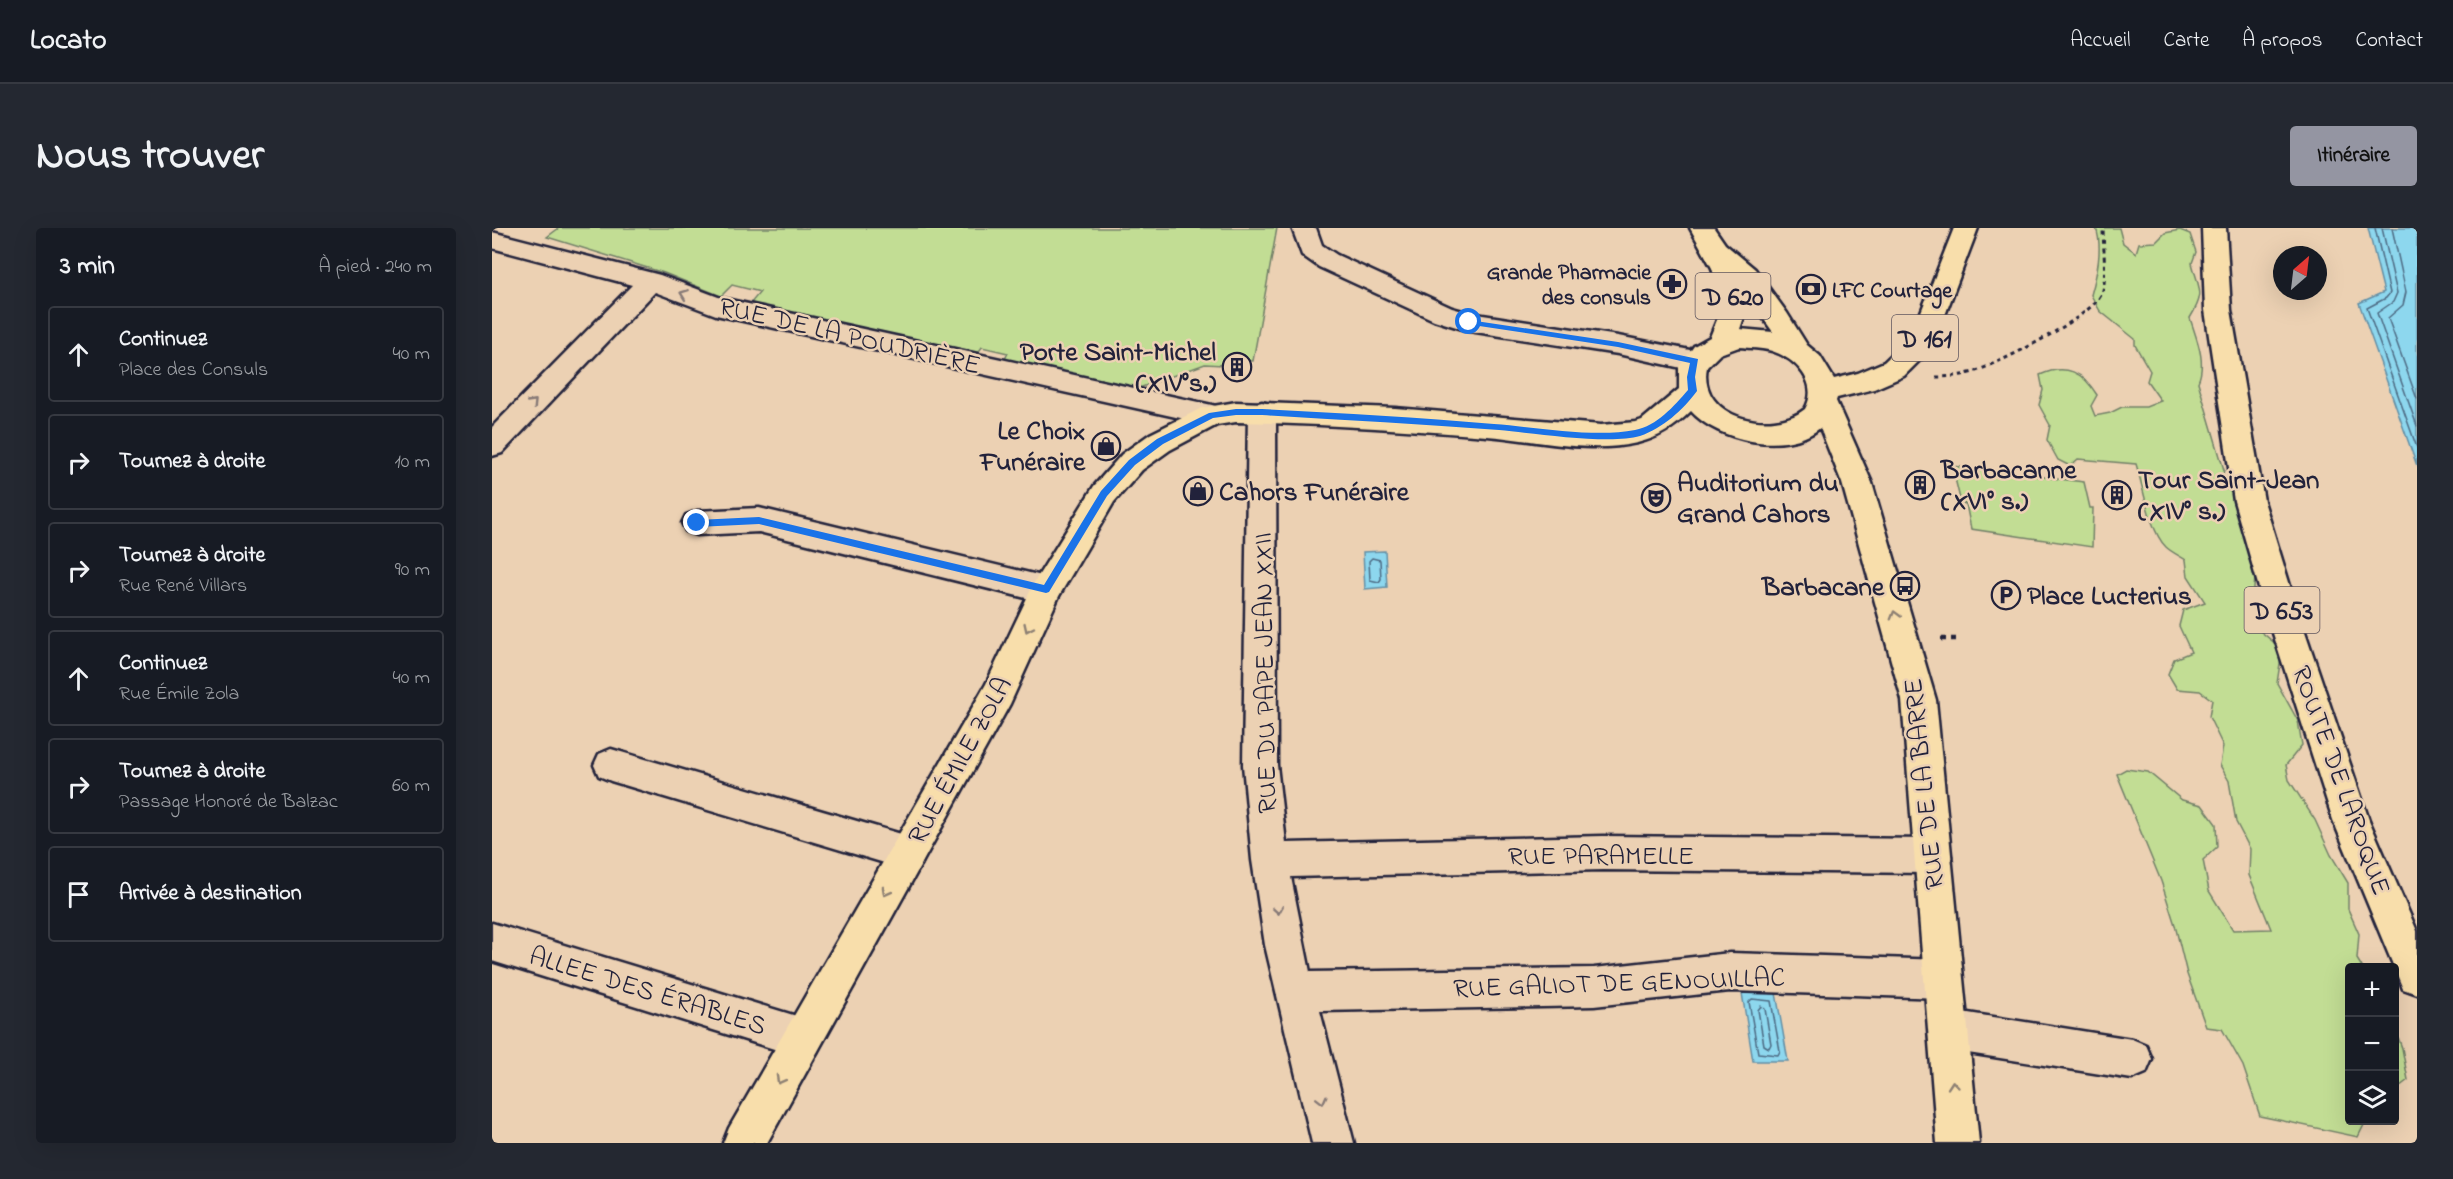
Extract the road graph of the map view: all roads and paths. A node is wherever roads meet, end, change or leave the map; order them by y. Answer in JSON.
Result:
{"nodes":[{"id":1,"x":1702,"y":228,"type":"edge"},
{"id":2,"x":1966,"y":228,"type":"edge"},
{"id":3,"x":2103,"y":228,"type":"edge"},
{"id":4,"x":2214,"y":228,"type":"edge"},
{"id":5,"x":1303,"y":230,"type":"edge"},
{"id":6,"x":492,"y":240,"type":"edge"},
{"id":7,"x":1716,"y":250,"type":"junction"},
{"id":8,"x":651,"y":281,"type":"junction"},
{"id":9,"x":1721,"y":342,"type":"junction"},
{"id":10,"x":1796,"y":350,"type":"junction"},
{"id":11,"x":1695,"y":361,"type":"junction"},
{"id":12,"x":1893,"y":369,"type":"junction"},
{"id":13,"x":1693,"y":391,"type":"junction"},
{"id":14,"x":1823,"y":396,"type":"junction"},
{"id":15,"x":1262,"y":412,"type":"junction"},
{"id":16,"x":1212,"y":415,"type":"junction"},
{"id":17,"x":492,"y":445,"type":"edge"},
{"id":18,"x":697,"y":523,"type":"dead end"},
{"id":19,"x":1046,"y":590,"type":"junction"},
{"id":20,"x":611,"y":765,"type":"dead end"},
{"id":21,"x":908,"y":853,"type":"junction"},
{"id":22,"x":1933,"y":856,"type":"junction"},
{"id":23,"x":1270,"y":860,"type":"junction"},
{"id":24,"x":492,"y":942,"type":"edge"},
{"id":25,"x":2417,"y":975,"type":"edge"},
{"id":26,"x":1943,"y":979,"type":"junction"},
{"id":27,"x":1295,"y":992,"type":"junction"},
{"id":28,"x":1948,"y":1030,"type":"junction"},
{"id":29,"x":803,"y":1038,"type":"junction"},
{"id":30,"x":2132,"y":1059,"type":"dead end"},
{"id":31,"x":744,"y":1143,"type":"edge"},
{"id":32,"x":1333,"y":1143,"type":"edge"},
{"id":33,"x":1958,"y":1143,"type":"edge"}],
"edges":[{"from":1,"to":7,"type":"main road","number":"D 620"},
{"from":2,"to":12,"type":"main road","number":"D 161"},
{"from":3,"to":12,"type":"path"},
{"from":4,"to":25,"type":"main road","name":"ROUTE DE LAROQUE","number":"D 653"},
{"from":5,"to":11,"type":"street"},
{"from":6,"to":8,"type":"street","name":"RUE DE LA POUDRIÈRE"},
{"from":7,"to":9,"type":"main road","number":"D 620"},
{"from":7,"to":10,"type":"main road","number":"D 620"},
{"from":16,"to":8,"type":"street","name":"RUE DE LA POUDRIÈRE","one_way":true},
{"from":17,"to":8,"type":"street","one_way":true},
{"from":9,"to":10,"type":"main road"},
{"from":9,"to":11,"type":"main road"},
{"from":10,"to":14,"type":"main road"},
{"from":11,"to":13,"type":"main road"},
{"from":12,"to":14,"type":"main road","number":"D 161"},
{"from":13,"to":14,"type":"main road"},
{"from":13,"to":15,"type":"main road"},
{"from":22,"to":14,"type":"main road","name":"RUE DE LA BARRE","one_way":true},
{"from":15,"to":16,"type":"main road"},
{"from":15,"to":23,"type":"street","name":"RUE DU PAPE JEAN XXII"},
{"from":16,"to":19,"type":"main road","name":"RUE ÉMILE ZOLA"},
{"from":18,"to":19,"type":"street"},
{"from":19,"to":21,"type":"main road","name":"RUE ÉMILE ZOLA","one_way":true},
{"from":20,"to":21,"type":"street"},
{"from":21,"to":29,"type":"main road","name":"RUE ÉMILE ZOLA","one_way":true},
{"from":22,"to":23,"type":"street","name":"RUE PARAMELLE"},
{"from":22,"to":26,"type":"main road","name":"RUE DE LA BARRE"},
{"from":23,"to":27,"type":"street","name":"RUE DU PAPE JEAN XXII","one_way":true},
{"from":24,"to":29,"type":"street","name":"ALLEE DES ÉRABLES"},
{"from":26,"to":27,"type":"street","name":"RUE GALIOT DE GENOUILLAC"},
{"from":26,"to":28,"type":"main road","name":"RUE DE LA BARRE"},
{"from":27,"to":32,"type":"street","name":"RUE DU PAPE JEAN XXII","one_way":true},
{"from":28,"to":30,"type":"street"},
{"from":33,"to":28,"type":"main road","name":"RUE DE LA BARRE","one_way":true},
{"from":29,"to":31,"type":"main road","name":"RUE ÉMILE ZOLA","one_way":true}]}
